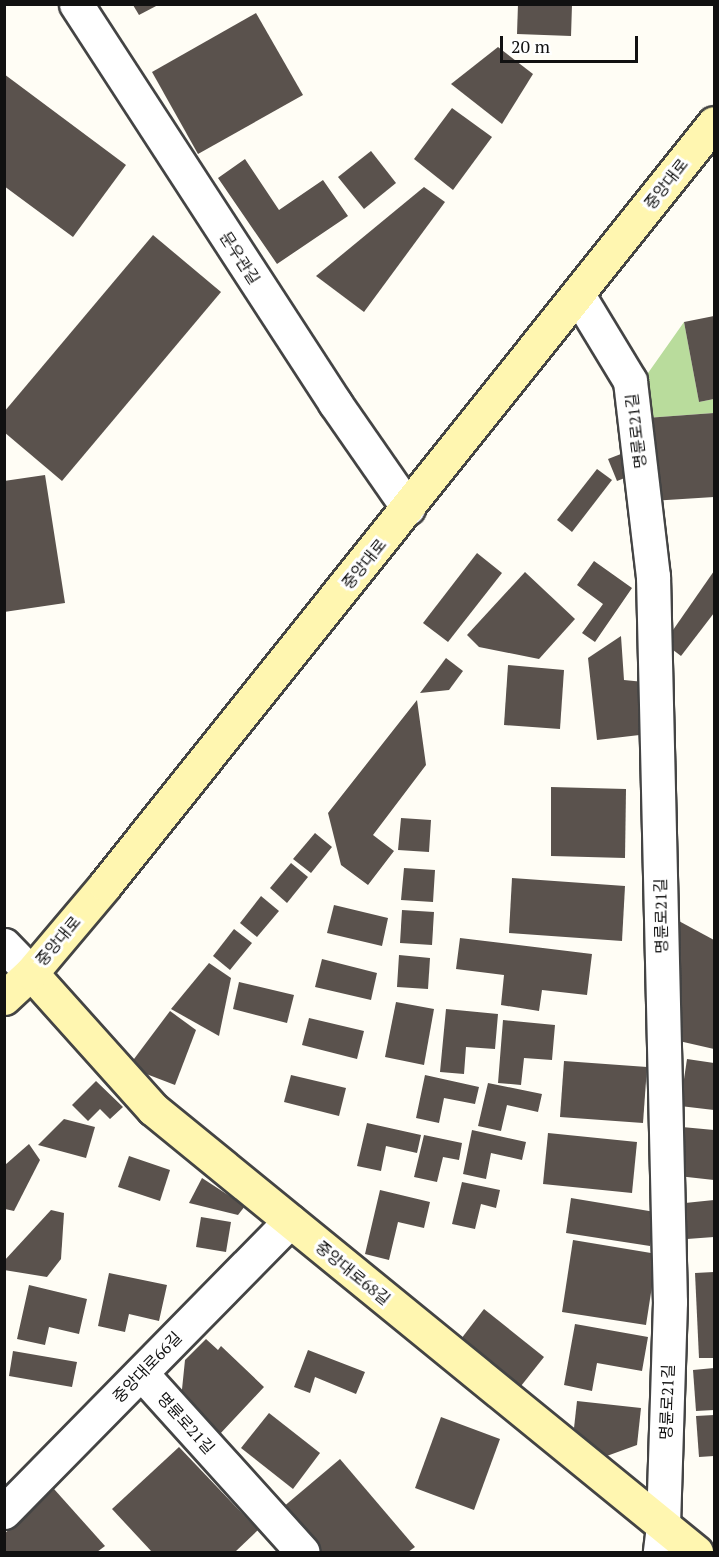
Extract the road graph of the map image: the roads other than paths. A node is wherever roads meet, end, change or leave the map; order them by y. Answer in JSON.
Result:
{"nodes":[{"id":1,"x":76,"y":4,"type":"edge"},
{"id":2,"x":714,"y":123,"type":"edge"},
{"id":3,"x":578,"y":295,"type":"junction"},
{"id":4,"x":408,"y":508,"type":"junction"},
{"id":5,"x":4,"y":945,"type":"edge"},
{"id":6,"x":31,"y":973,"type":"junction"},
{"id":7,"x":4,"y":998,"type":"edge"},
{"id":8,"x":290,"y":1221,"type":"junction"},
{"id":9,"x":141,"y":1373,"type":"junction"},
{"id":10,"x":4,"y":1512,"type":"edge"},
{"id":11,"x":662,"y":1539,"type":"edge"},
{"id":12,"x":303,"y":1552,"type":"edge"},
{"id":13,"x":696,"y":1552,"type":"edge"}],
"edges":[{"from":1,"to":4,"type":"street","name":"문우관길"},
{"from":2,"to":3,"type":"main road","name":"중앙대로"},
{"from":3,"to":4,"type":"main road","name":"중앙대로"},
{"from":3,"to":11,"type":"street","name":"명륜로21길"},
{"from":4,"to":6,"type":"main road","name":"중앙대로"},
{"from":5,"to":6,"type":"street"},
{"from":6,"to":7,"type":"main road","name":"중앙대로"},
{"from":6,"to":8,"type":"main road","name":"중앙대로68길"},
{"from":8,"to":9,"type":"street","name":"중앙대로66길"},
{"from":8,"to":11,"type":"main road","name":"중앙대로68길"},
{"from":9,"to":10,"type":"street","name":"중앙대로66길"},
{"from":9,"to":12,"type":"street","name":"명륜로21길"},
{"from":11,"to":13,"type":"main road","name":"중앙대로68길"}]}
